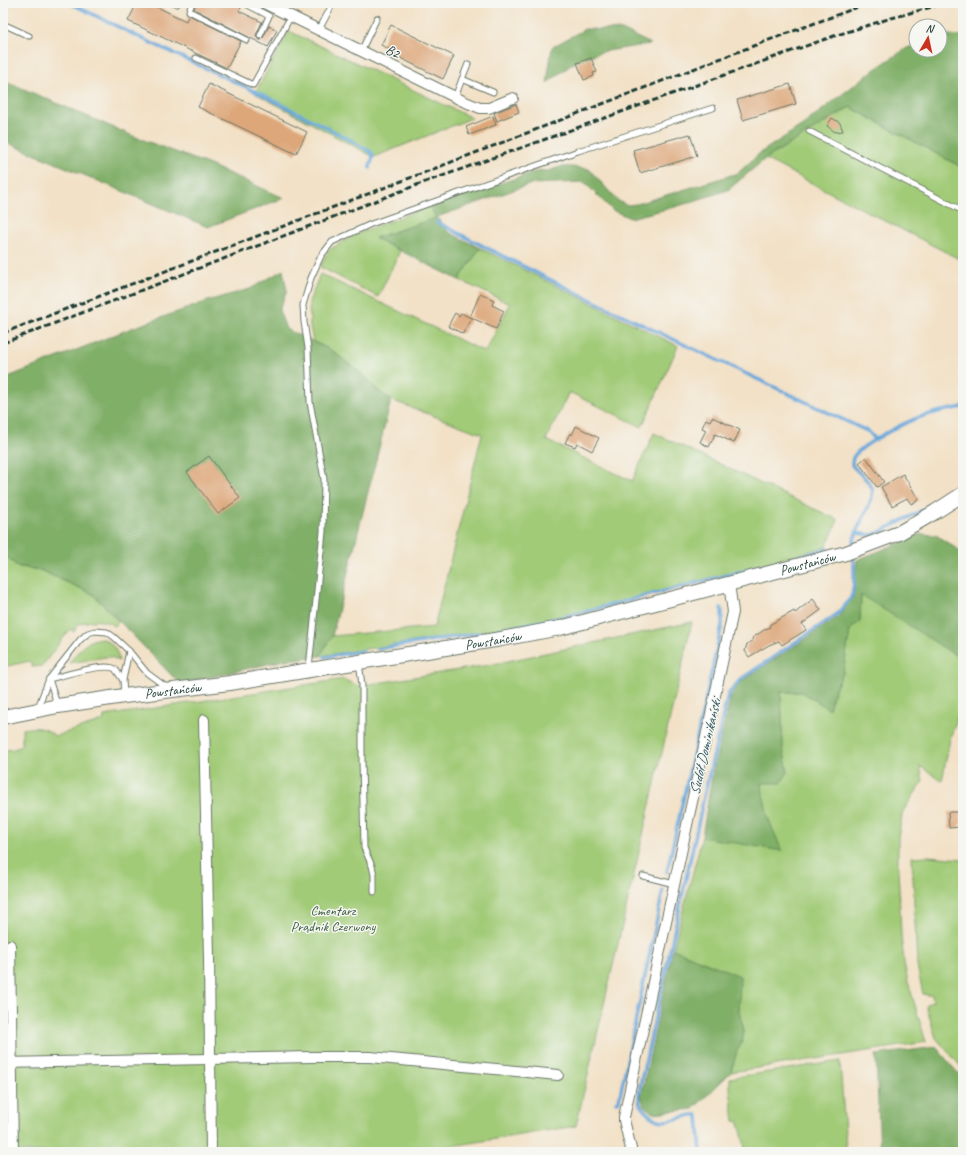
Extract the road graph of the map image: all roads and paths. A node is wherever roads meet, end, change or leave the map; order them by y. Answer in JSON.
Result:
{"nodes":[{"id":1,"x":192,"y":3,"type":"edge"},
{"id":2,"x":244,"y":3,"type":"edge"},
{"id":3,"x":264,"y":3,"type":"edge"},
{"id":4,"x":333,"y":3,"type":"edge"},
{"id":5,"x":291,"y":16,"type":"junction"},
{"id":6,"x":377,"y":18,"type":"dead end"},
{"id":7,"x":3,"y":24,"type":"edge"},
{"id":8,"x":319,"y":30,"type":"junction"},
{"id":9,"x":29,"y":36,"type":"dead end"},
{"id":10,"x":260,"y":36,"type":"dead end"},
{"id":11,"x":247,"y":40,"type":"dead end"},
{"id":12,"x":361,"y":51,"type":"junction"},
{"id":13,"x":196,"y":58,"type":"dead end"},
{"id":14,"x":468,"y":64,"type":"dead end"},
{"id":15,"x":462,"y":79,"type":"junction"},
{"id":16,"x":493,"y":92,"type":"dead end"},
{"id":17,"x":455,"y":97,"type":"junction"},
{"id":18,"x":513,"y":98,"type":"dead end"},
{"id":19,"x":713,"y":108,"type":"dead end"},
{"id":20,"x":809,"y":131,"type":"dead end"},
{"id":21,"x":963,"y":211,"type":"edge"},
{"id":22,"x":963,"y":494,"type":"edge"},
{"id":23,"x":729,"y":584,"type":"junction"},
{"id":24,"x":129,"y":651,"type":"junction"},
{"id":25,"x":359,"y":661,"type":"junction"},
{"id":26,"x":309,"y":669,"type":"junction"},
{"id":27,"x":49,"y":679,"type":"junction"},
{"id":28,"x":123,"y":680,"type":"junction"},
{"id":29,"x":170,"y":690,"type":"junction"},
{"id":30,"x":124,"y":696,"type":"junction"},
{"id":31,"x":58,"y":706,"type":"junction"},
{"id":32,"x":37,"y":710,"type":"junction"},
{"id":33,"x":3,"y":718,"type":"edge"},
{"id":34,"x":204,"y":720,"type":"dead end"},
{"id":35,"x":643,"y":876,"type":"dead end"},
{"id":36,"x":674,"y":884,"type":"junction"},
{"id":37,"x":374,"y":892,"type":"dead end"},
{"id":38,"x":10,"y":945,"type":"dead end"},
{"id":39,"x":211,"y":1059,"type":"junction"},
{"id":40,"x":7,"y":1063,"type":"edge"},
{"id":41,"x":558,"y":1075,"type":"dead end"},
{"id":42,"x":631,"y":1151,"type":"edge"},
{"id":43,"x":13,"y":1152,"type":"edge"},
{"id":44,"x":212,"y":1152,"type":"edge"}],
"edges":[{"from":1,"to":11,"type":"lane"},
{"from":2,"to":10,"type":"lane"},
{"from":3,"to":5,"type":"street","name":"B2"},
{"from":4,"to":8,"type":"lane"},
{"from":5,"to":8,"type":"street","name":"B2"},
{"from":5,"to":13,"type":"lane"},
{"from":6,"to":12,"type":"lane"},
{"from":7,"to":9,"type":"lane"},
{"from":8,"to":12,"type":"street","name":"B2"},
{"from":12,"to":17,"type":"street","name":"B2"},
{"from":14,"to":15,"type":"lane"},
{"from":15,"to":16,"type":"lane"},
{"from":15,"to":17,"type":"lane"},
{"from":17,"to":18,"type":"street","name":"B2"},
{"from":19,"to":26,"type":"lane"},
{"from":20,"to":21,"type":"lane"},
{"from":22,"to":23,"type":"street","name":"Powstańców"},
{"from":23,"to":25,"type":"street","name":"Powstańców"},
{"from":23,"to":36,"type":"street"},
{"from":24,"to":27,"type":"lane"},
{"from":24,"to":28,"type":"lane"},
{"from":24,"to":29,"type":"lane"},
{"from":25,"to":26,"type":"street","name":"Powstańców"},
{"from":25,"to":37,"type":"lane"},
{"from":26,"to":29,"type":"street","name":"Powstańców"},
{"from":27,"to":28,"type":"lane"},
{"from":27,"to":31,"type":"lane"},
{"from":27,"to":32,"type":"lane"},
{"from":28,"to":30,"type":"lane"},
{"from":29,"to":30,"type":"street","name":"Powstańców"},
{"from":30,"to":31,"type":"street","name":"Powstańców"},
{"from":31,"to":32,"type":"street","name":"Powstańców"},
{"from":32,"to":33,"type":"street","name":"Powstańców"},
{"from":34,"to":39,"type":"street"},
{"from":35,"to":36,"type":"lane"},
{"from":36,"to":42,"type":"street"},
{"from":38,"to":40,"type":"street"},
{"from":39,"to":40,"type":"street"},
{"from":39,"to":41,"type":"street"},
{"from":39,"to":44,"type":"street"},
{"from":40,"to":43,"type":"street"}]}
